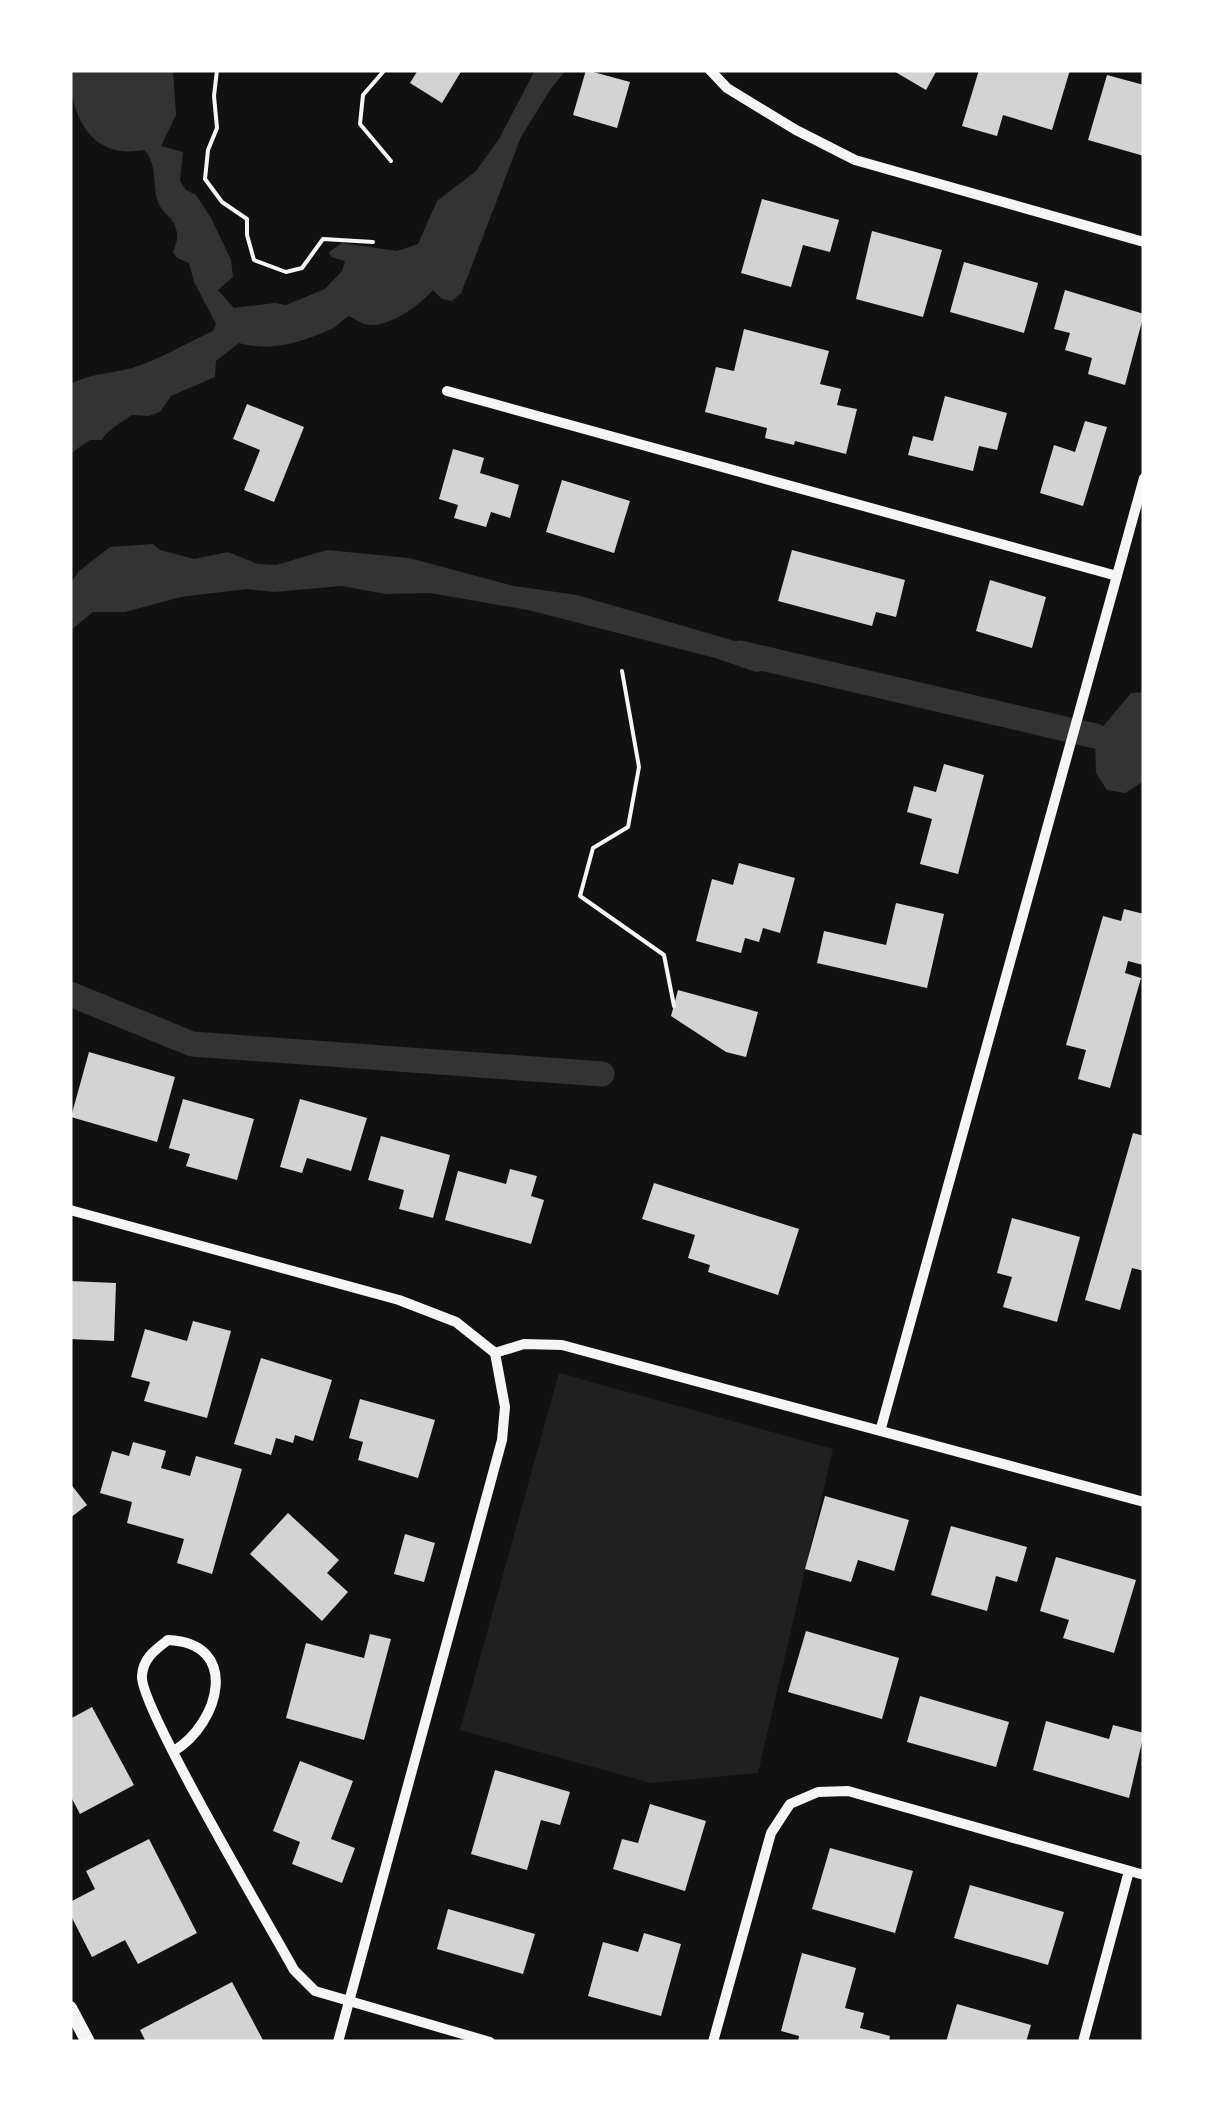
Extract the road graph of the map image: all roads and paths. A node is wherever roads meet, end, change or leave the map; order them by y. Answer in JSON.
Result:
{"nodes":[{"id":1,"x":216,"y":70,"type":"edge"},
{"id":2,"x":710,"y":70,"type":"edge"},
{"id":3,"x":383,"y":72,"type":"edge"},
{"id":4,"x":391,"y":161,"type":"dead end"},
{"id":5,"x":373,"y":242,"type":"dead end"},
{"id":6,"x":1144,"y":242,"type":"edge"},
{"id":7,"x":448,"y":391,"type":"dead end"},
{"id":8,"x":1144,"y":478,"type":"edge"},
{"id":9,"x":1117,"y":576,"type":"junction"},
{"id":10,"x":622,"y":671,"type":"dead end"},
{"id":11,"x":674,"y":1006,"type":"dead end"},
{"id":12,"x":70,"y":1210,"type":"edge"},
{"id":13,"x":495,"y":1353,"type":"junction"},
{"id":14,"x":882,"y":1428,"type":"junction"},
{"id":15,"x":1144,"y":1502,"type":"edge"},
{"id":16,"x":174,"y":1751,"type":"junction"},
{"id":17,"x":1129,"y":1871,"type":"junction"},
{"id":18,"x":1144,"y":1875,"type":"edge"},
{"id":19,"x":348,"y":2003,"type":"junction"},
{"id":20,"x":70,"y":2008,"type":"edge"},
{"id":21,"x":88,"y":2042,"type":"edge"},
{"id":22,"x":338,"y":2042,"type":"edge"},
{"id":23,"x":490,"y":2042,"type":"edge"},
{"id":24,"x":712,"y":2042,"type":"edge"},
{"id":25,"x":1083,"y":2042,"type":"edge"}],
"edges":[{"from":1,"to":5,"type":"path"},
{"from":2,"to":6,"type":"street"},
{"from":3,"to":4,"type":"path"},
{"from":7,"to":9,"type":"street"},
{"from":8,"to":9,"type":"street"},
{"from":9,"to":14,"type":"street"},
{"from":10,"to":11,"type":"path"},
{"from":12,"to":13,"type":"street"},
{"from":13,"to":14,"type":"street"},
{"from":13,"to":19,"type":"street"},
{"from":14,"to":15,"type":"street"},
{"from":16,"to":16,"type":"street"},
{"from":16,"to":19,"type":"street"},
{"from":17,"to":18,"type":"street"},
{"from":17,"to":24,"type":"street"},
{"from":17,"to":25,"type":"street"},
{"from":19,"to":22,"type":"street"},
{"from":19,"to":23,"type":"street"},
{"from":20,"to":21,"type":"main road"}]}
